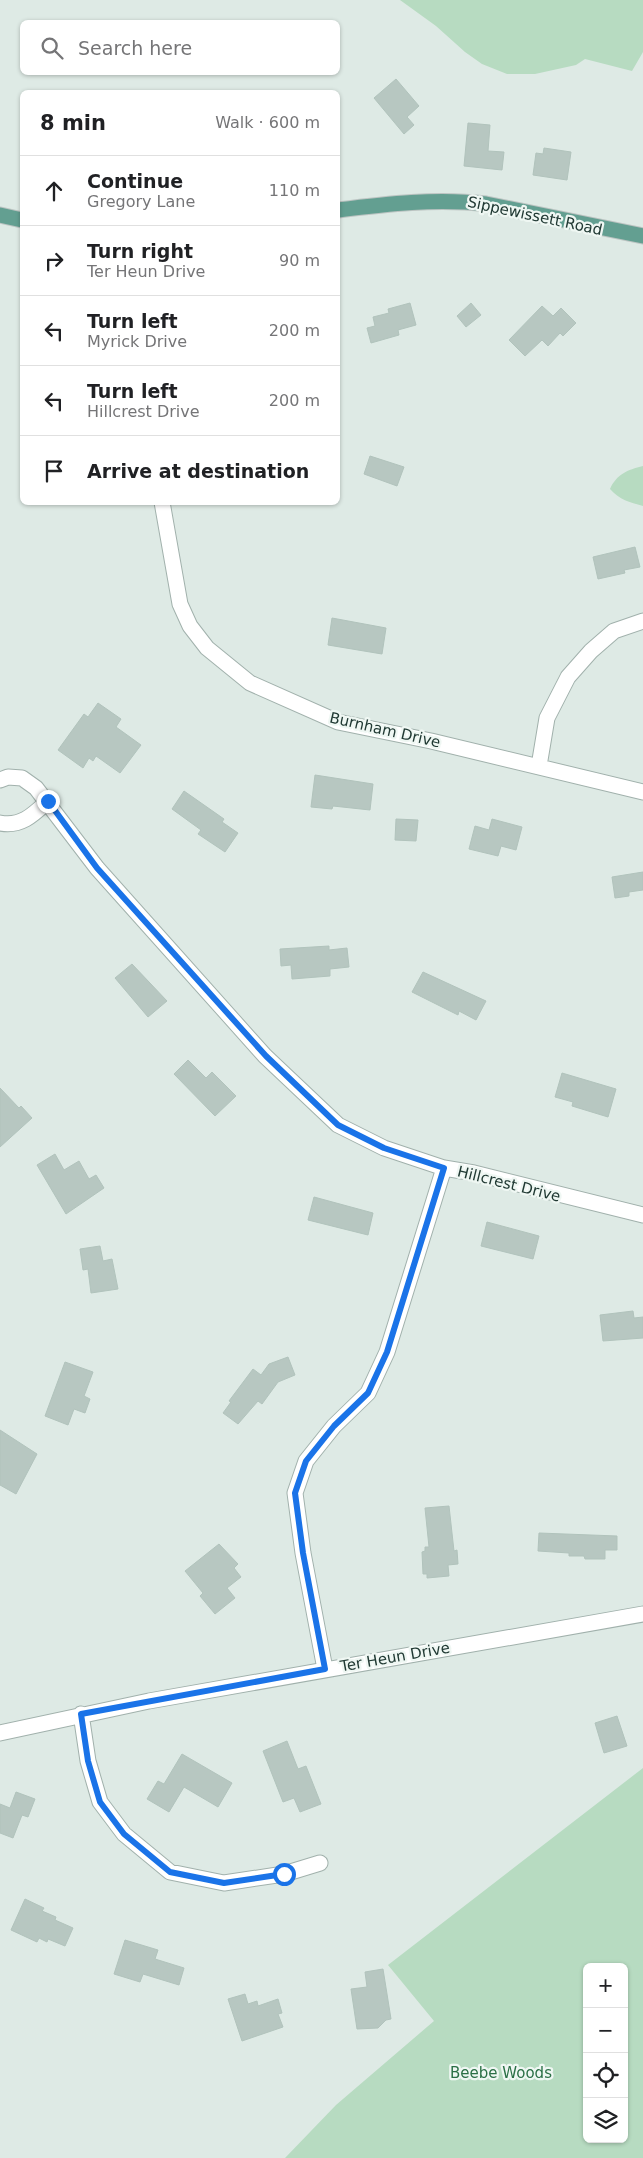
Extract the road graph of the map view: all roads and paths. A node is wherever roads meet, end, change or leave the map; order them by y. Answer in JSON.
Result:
{"nodes":[{"id":1,"x":340,"y":210,"type":"edge"},
{"id":2,"x":0,"y":215,"type":"edge"},
{"id":3,"x":20,"y":220,"type":"edge"},
{"id":4,"x":643,"y":236,"type":"edge"},
{"id":5,"x":163,"y":505,"type":"edge"},
{"id":6,"x":643,"y":621,"type":"edge"},
{"id":7,"x":540,"y":766,"type":"junction"},
{"id":8,"x":0,"y":780,"type":"edge"},
{"id":9,"x":643,"y":792,"type":"edge"},
{"id":10,"x":48,"y":801,"type":"junction"},
{"id":11,"x":0,"y":823,"type":"edge"},
{"id":12,"x":444,"y":1168,"type":"junction"},
{"id":13,"x":643,"y":1215,"type":"edge"},
{"id":14,"x":643,"y":1614,"type":"edge"},
{"id":15,"x":325,"y":1669,"type":"junction"},
{"id":16,"x":81,"y":1714,"type":"junction"},
{"id":17,"x":0,"y":1733,"type":"edge"},
{"id":18,"x":320,"y":1863,"type":"dead end"}],
"edges":[{"from":1,"to":4,"type":"main road","name":"Sippewissett Road"},
{"from":2,"to":3,"type":"main road"},
{"from":5,"to":7,"type":"street","name":"Burnham Drive"},
{"from":6,"to":7,"type":"street"},
{"from":7,"to":9,"type":"street","name":"Burnham Drive"},
{"from":8,"to":10,"type":"street","name":"Hillcrest Drive"},
{"from":10,"to":11,"type":"street"},
{"from":10,"to":12,"type":"street","name":"Hillcrest Drive"},
{"from":12,"to":13,"type":"street","name":"Hillcrest Drive"},
{"from":12,"to":15,"type":"street"},
{"from":14,"to":15,"type":"street","name":"Ter Heun Drive"},
{"from":15,"to":16,"type":"street","name":"Ter Heun Drive"},
{"from":16,"to":17,"type":"street","name":"Ter Heun Drive"},
{"from":16,"to":18,"type":"street"}]}
